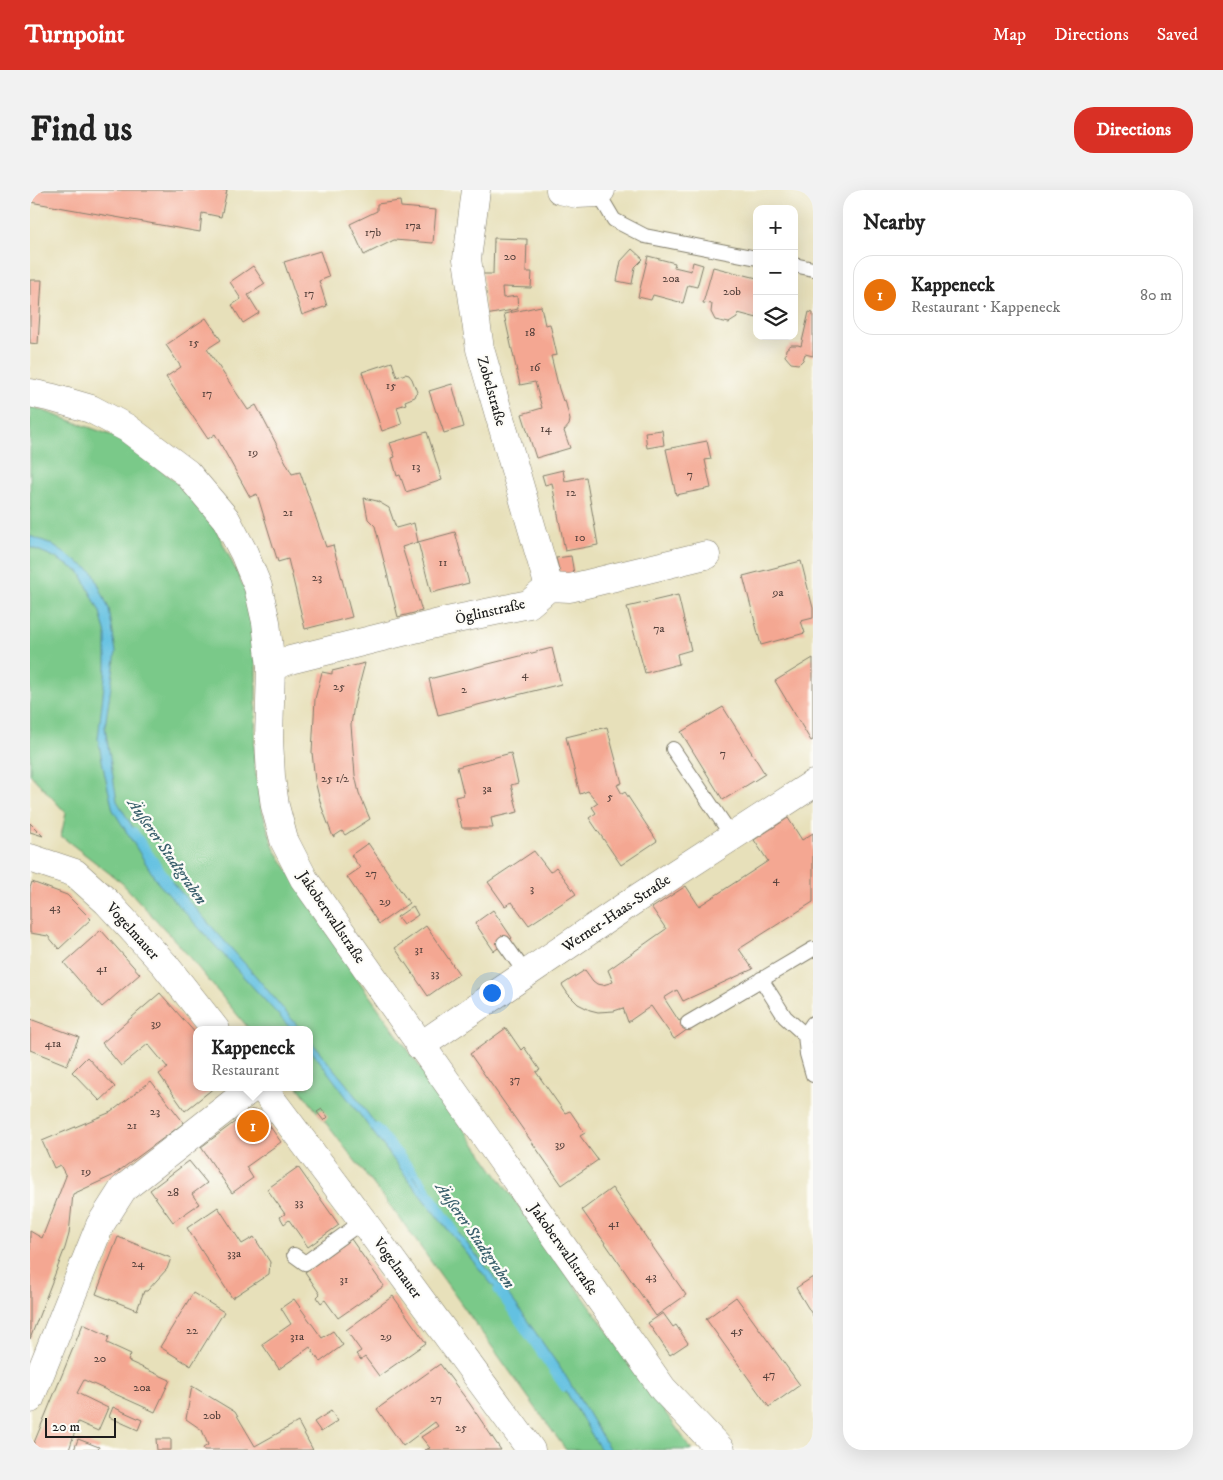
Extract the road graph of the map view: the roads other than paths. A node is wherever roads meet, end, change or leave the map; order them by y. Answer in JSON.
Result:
{"nodes":[{"id":1,"x":476,"y":190,"type":"edge"},
{"id":2,"x":560,"y":190,"type":"edge"},
{"id":3,"x":600,"y":192,"type":"edge"},
{"id":4,"x":753,"y":257,"type":"edge"},
{"id":5,"x":798,"y":266,"type":"edge"},
{"id":6,"x":813,"y":269,"type":"edge"},
{"id":7,"x":30,"y":393,"type":"edge"},
{"id":8,"x":706,"y":555,"type":"dead end"},
{"id":9,"x":548,"y":587,"type":"junction"},
{"id":10,"x":270,"y":667,"type":"junction"},
{"id":11,"x":673,"y":749,"type":"dead end"},
{"id":12,"x":813,"y":784,"type":"edge"},
{"id":13,"x":732,"y":836,"type":"junction"},
{"id":14,"x":30,"y":858,"type":"edge"},
{"id":15,"x":504,"y":944,"type":"dead end"},
{"id":16,"x":813,"y":948,"type":"edge"},
{"id":17,"x":526,"y":974,"type":"junction"},
{"id":18,"x":761,"y":979,"type":"junction"},
{"id":19,"x":688,"y":1022,"type":"dead end"},
{"id":20,"x":813,"y":1023,"type":"edge"},
{"id":21,"x":213,"y":1026,"type":"edge"},
{"id":22,"x":805,"y":1036,"type":"junction"},
{"id":23,"x":420,"y":1046,"type":"junction"},
{"id":24,"x":813,"y":1075,"type":"edge"},
{"id":25,"x":248,"y":1091,"type":"edge"},
{"id":26,"x":265,"y":1091,"type":"edge"},
{"id":27,"x":363,"y":1221,"type":"junction"},
{"id":28,"x":294,"y":1255,"type":"dead end"},
{"id":29,"x":30,"y":1399,"type":"edge"},
{"id":30,"x":531,"y":1450,"type":"edge"},
{"id":31,"x":720,"y":1450,"type":"edge"}],
"edges":[{"from":1,"to":9,"type":"street","name":"Zobelstraße"},
{"from":2,"to":3,"type":"street"},
{"from":3,"to":4,"type":"lane"},
{"from":5,"to":6,"type":"lane"},
{"from":7,"to":10,"type":"street","name":"Jakoberwallstraße"},
{"from":8,"to":9,"type":"street"},
{"from":9,"to":10,"type":"street","name":"Öglinstraße"},
{"from":10,"to":23,"type":"street","name":"Jakoberwallstraße"},
{"from":11,"to":13,"type":"lane"},
{"from":12,"to":13,"type":"street","name":"Werner-Haas-Straße"},
{"from":13,"to":17,"type":"street","name":"Werner-Haas-Straße"},
{"from":14,"to":21,"type":"street","name":"Vogelmauer"},
{"from":15,"to":17,"type":"lane"},
{"from":16,"to":18,"type":"lane"},
{"from":17,"to":23,"type":"street","name":"Werner-Haas-Straße"},
{"from":18,"to":19,"type":"lane"},
{"from":18,"to":22,"type":"lane"},
{"from":20,"to":22,"type":"lane"},
{"from":22,"to":24,"type":"lane"},
{"from":23,"to":31,"type":"street","name":"Jakoberwallstraße"},
{"from":25,"to":29,"type":"street"},
{"from":26,"to":27,"type":"street","name":"Vogelmauer"},
{"from":27,"to":28,"type":"lane"},
{"from":27,"to":30,"type":"street","name":"Vogelmauer"}]}
